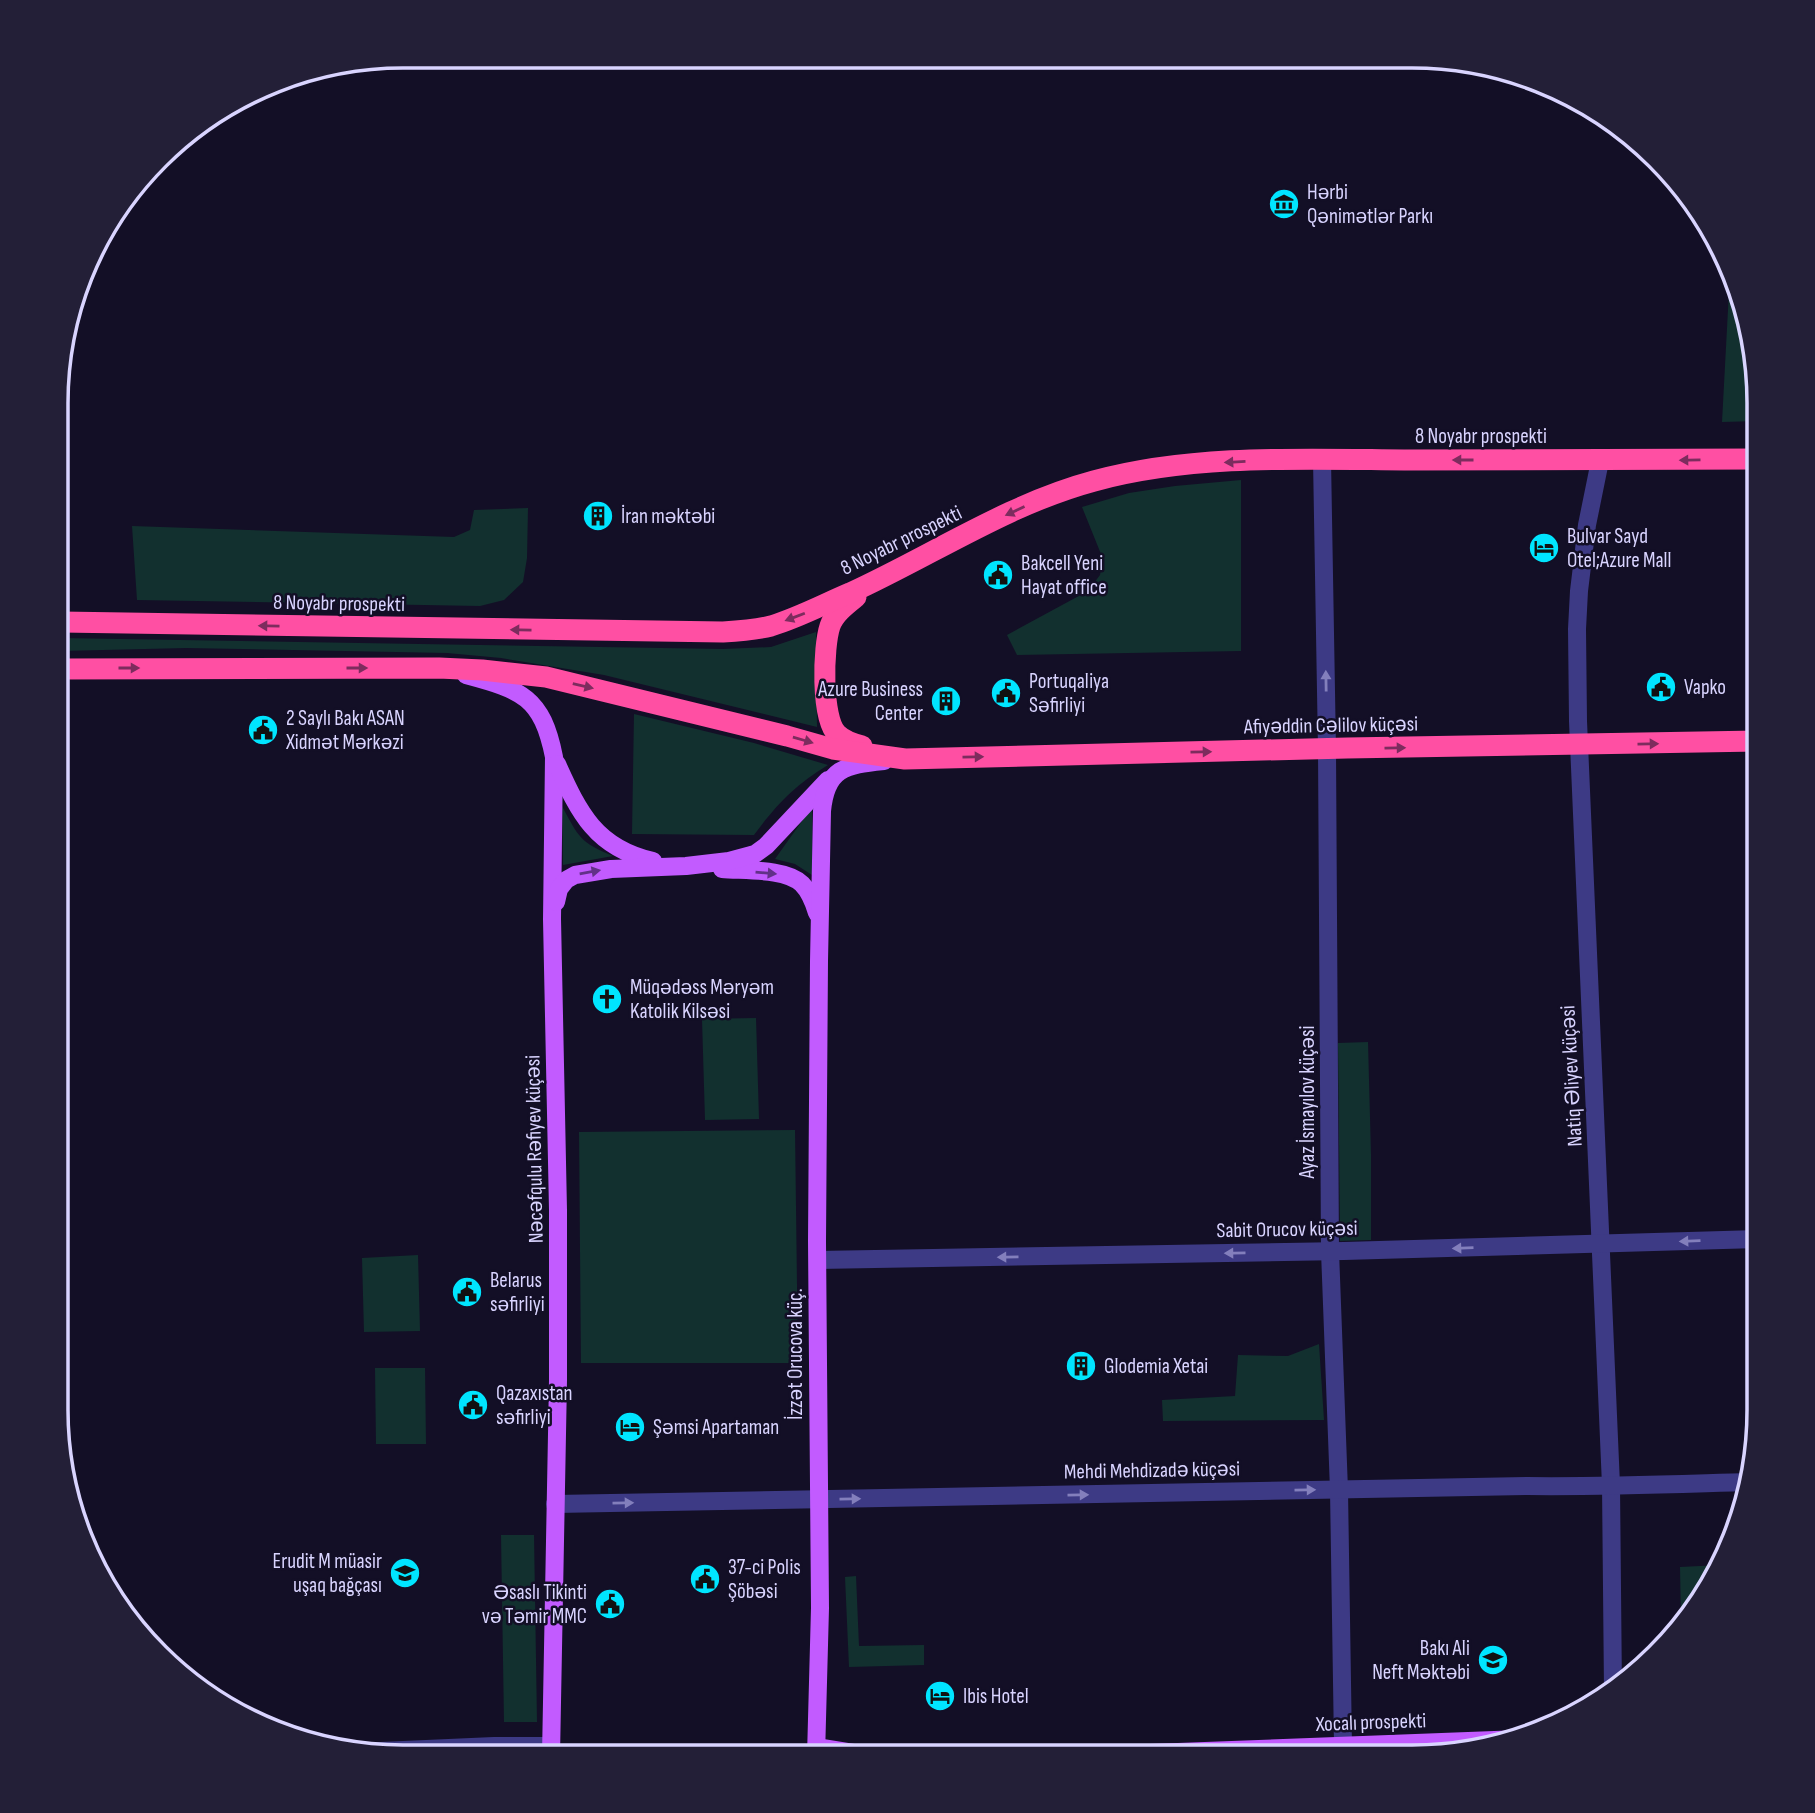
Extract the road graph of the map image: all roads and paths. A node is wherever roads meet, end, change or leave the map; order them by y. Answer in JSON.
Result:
{"nodes":[{"id":1,"x":1322,"y":459,"type":"junction"},
{"id":2,"x":1747,"y":459,"type":"edge"},
{"id":3,"x":1600,"y":461,"type":"junction"},
{"id":4,"x":880,"y":579,"type":"junction"},
{"id":5,"x":68,"y":622,"type":"edge"},
{"id":6,"x":439,"y":668,"type":"junction"},
{"id":7,"x":68,"y":669,"type":"edge"},
{"id":8,"x":1747,"y":741,"type":"edge"},
{"id":9,"x":1580,"y":745,"type":"junction"},
{"id":10,"x":1327,"y":749,"type":"junction"},
{"id":11,"x":554,"y":757,"type":"junction"},
{"id":12,"x":905,"y":759,"type":"junction"},
{"id":13,"x":833,"y":775,"type":"junction"},
{"id":14,"x":686,"y":866,"type":"junction"},
{"id":15,"x":552,"y":919,"type":"junction"},
{"id":16,"x":820,"y":923,"type":"junction"},
{"id":17,"x":1747,"y":1239,"type":"edge"},
{"id":18,"x":1601,"y":1244,"type":"junction"},
{"id":19,"x":1330,"y":1251,"type":"junction"},
{"id":20,"x":818,"y":1261,"type":"junction"},
{"id":21,"x":1738,"y":1482,"type":"edge"},
{"id":22,"x":1611,"y":1485,"type":"junction"},
{"id":23,"x":1339,"y":1490,"type":"junction"},
{"id":24,"x":819,"y":1499,"type":"junction"},
{"id":25,"x":555,"y":1504,"type":"junction"},
{"id":26,"x":1613,"y":1677,"type":"edge"},
{"id":27,"x":1460,"y":1741,"type":"edge"},
{"id":28,"x":551,"y":1745,"type":"edge"},
{"id":29,"x":817,"y":1745,"type":"edge"},
{"id":30,"x":1343,"y":1745,"type":"joint"}],
"edges":[{"from":3,"to":1,"type":"highway","name":"8 Noyabr prospekti","one_way":true},
{"from":1,"to":4,"type":"highway","name":"8 Noyabr prospekti","one_way":true},
{"from":10,"to":1,"type":"street","name":"Ayaz İsmayılov küçəsi","one_way":true},
{"from":2,"to":3,"type":"highway","name":"8 Noyabr prospekti","one_way":true},
{"from":3,"to":9,"type":"street","name":"Natiq Əliyev küçəsi"},
{"from":4,"to":5,"type":"highway","name":"8 Noyabr prospekti","one_way":true},
{"from":4,"to":12,"type":"highway"},
{"from":7,"to":6,"type":"highway","one_way":true},
{"from":6,"to":11,"type":"main road"},
{"from":6,"to":12,"type":"highway","one_way":true},
{"from":9,"to":8,"type":"highway","name":"Afiyəddin Cəlilov küçəsi","one_way":true},
{"from":10,"to":9,"type":"highway","name":"Afiyəddin Cəlilov küçəsi","one_way":true},
{"from":9,"to":18,"type":"street","name":"Natiq Əliyev küçəsi"},
{"from":12,"to":10,"type":"highway","name":"Afiyəddin Cəlilov küçəsi","one_way":true},
{"from":10,"to":19,"type":"street","name":"Ayaz İsmayılov küçəsi"},
{"from":11,"to":14,"type":"main road"},
{"from":11,"to":15,"type":"main road","name":"Nəcəfqulu Rəfiyev küçəsi"},
{"from":12,"to":13,"type":"main road"},
{"from":13,"to":14,"type":"main road"},
{"from":13,"to":16,"type":"main road","name":"İzzət Orucova küç."},
{"from":15,"to":14,"type":"main road","one_way":true},
{"from":14,"to":16,"type":"main road","one_way":true},
{"from":15,"to":25,"type":"main road","name":"Nəcəfqulu Rəfiyev küçəsi"},
{"from":16,"to":20,"type":"main road","name":"İzzət Orucova küç."},
{"from":17,"to":18,"type":"street","name":"Sabit Orucov küçəsi","one_way":true},
{"from":18,"to":19,"type":"street","name":"Sabit Orucov küçəsi","one_way":true},
{"from":18,"to":22,"type":"street","name":"Natiq Əliyev küçəsi"},
{"from":19,"to":20,"type":"street","name":"Sabit Orucov küçəsi","one_way":true},
{"from":19,"to":23,"type":"street","name":"Ayaz İsmayılov küçəsi"},
{"from":20,"to":24,"type":"main road","name":"İzzət Orucova küç."},
{"from":21,"to":22,"type":"street","name":"Mehdi Mehdizadə küçəsi"},
{"from":22,"to":23,"type":"street","name":"Mehdi Mehdizadə küçəsi"},
{"from":22,"to":26,"type":"street","name":"Natiq Əliyev küçəsi"},
{"from":24,"to":23,"type":"street","name":"Mehdi Mehdizadə küçəsi","one_way":true},
{"from":23,"to":30,"type":"street","name":"Ayaz İsmayılov küçəsi"},
{"from":25,"to":24,"type":"street","name":"Mehdi Mehdizadə küçəsi","one_way":true},
{"from":24,"to":29,"type":"main road","name":"İzzət Orucova küç."},
{"from":25,"to":28,"type":"main road","name":"Nəcəfqulu Rəfiyev küçəsi"},
{"from":27,"to":30,"type":"main road","name":"Xocalı prospekti"}]}
